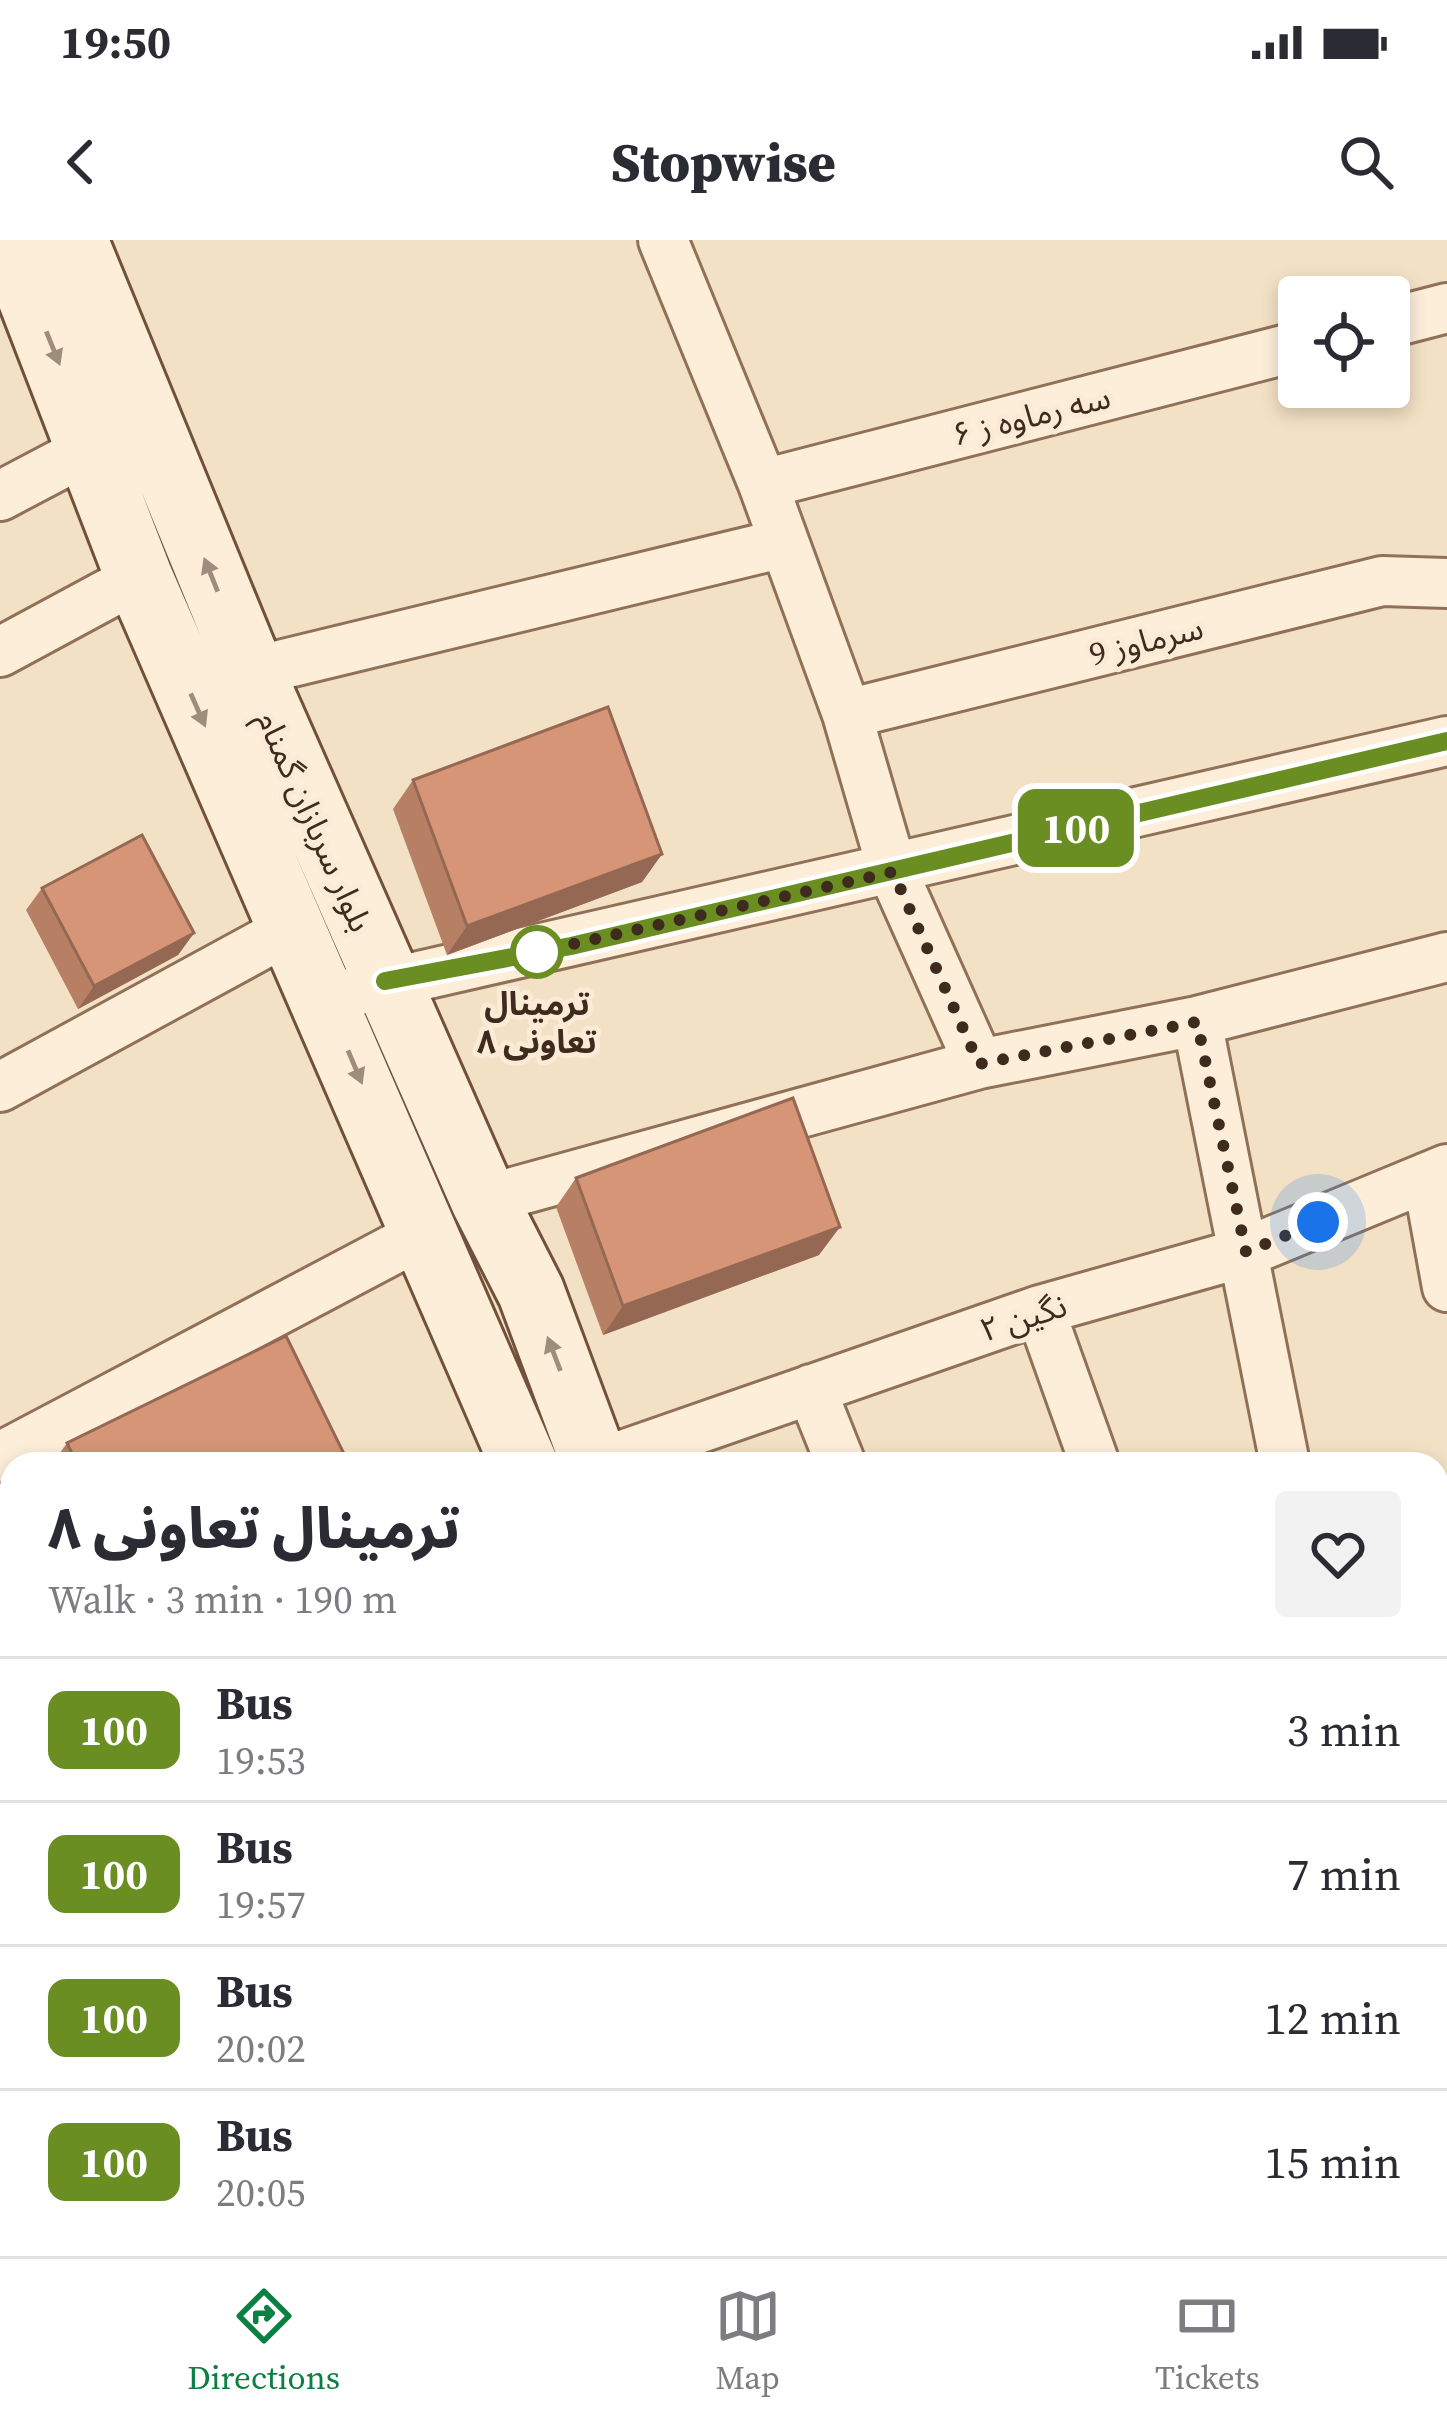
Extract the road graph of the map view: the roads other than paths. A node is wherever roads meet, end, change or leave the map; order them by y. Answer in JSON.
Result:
{"nodes":[{"id":1,"x":9,"y":240,"type":"edge"},
{"id":2,"x":74,"y":240,"type":"edge"},
{"id":3,"x":663,"y":240,"type":"edge"},
{"id":4,"x":1447,"y":308,"type":"edge"},
{"id":5,"x":1410,"y":318,"type":"edge"},
{"id":6,"x":1278,"y":351,"type":"edge"},
{"id":7,"x":93,"y":447,"type":"junction"},
{"id":8,"x":763,"y":484,"type":"junction"},
{"id":9,"x":0,"y":496,"type":"edge"},
{"id":10,"x":784,"y":543,"type":"junction"},
{"id":11,"x":139,"y":577,"type":"junction"},
{"id":12,"x":1447,"y":583,"type":"edge"},
{"id":13,"x":0,"y":652,"type":"edge"},
{"id":14,"x":250,"y":672,"type":"junction"},
{"id":15,"x":848,"y":714,"type":"junction"},
{"id":16,"x":1447,"y":741,"type":"edge"},
{"id":17,"x":893,"y":872,"type":"junction"},
{"id":18,"x":294,"y":927,"type":"junction"},
{"id":19,"x":1447,"y":957,"type":"edge"},
{"id":20,"x":356,"y":991,"type":"junction"},
{"id":21,"x":1197,"y":1022,"type":"junction"},
{"id":22,"x":979,"y":1064,"type":"junction"},
{"id":23,"x":0,"y":1087,"type":"edge"},
{"id":24,"x":1437,"y":1173,"type":"edge"},
{"id":25,"x":484,"y":1200,"type":"junction"},
{"id":26,"x":426,"y":1232,"type":"junction"},
{"id":27,"x":1246,"y":1252,"type":"junction"},
{"id":28,"x":1447,"y":1287,"type":"edge"},
{"id":29,"x":1040,"y":1310,"type":"junction"},
{"id":30,"x":811,"y":1389,"type":"junction"},
{"id":31,"x":6,"y":1439,"type":"edge"},
{"id":32,"x":519,"y":1452,"type":"edge"},
{"id":33,"x":591,"y":1452,"type":"edge"},
{"id":34,"x":630,"y":1452,"type":"edge"},
{"id":35,"x":836,"y":1452,"type":"edge"},
{"id":36,"x":1091,"y":1452,"type":"edge"},
{"id":37,"x":1283,"y":1452,"type":"edge"}],
"edges":[{"from":1,"to":7,"type":"main road","name":"بلوار سربازان گمنام","one_way":true},
{"from":14,"to":2,"type":"main road","name":"بلوار سربازان گمنام","one_way":true},
{"from":3,"to":8,"type":"street"},
{"from":4,"to":5,"type":"street"},
{"from":6,"to":8,"type":"street","name":"سه رماوه ز ۶"},
{"from":7,"to":9,"type":"street"},
{"from":7,"to":11,"type":"main road","name":"بلوار سربازان گمنام"},
{"from":8,"to":10,"type":"street"},
{"from":10,"to":14,"type":"street"},
{"from":10,"to":15,"type":"street"},
{"from":11,"to":13,"type":"street"},
{"from":11,"to":18,"type":"main road","name":"بلوار سربازان گمنام","one_way":true},
{"from":12,"to":15,"type":"street","name":"سرماوز 9"},
{"from":14,"to":20,"type":"main road","name":"بلوار سربازان گمنام"},
{"from":15,"to":17,"type":"street"},
{"from":16,"to":17,"type":"street"},
{"from":17,"to":20,"type":"street"},
{"from":17,"to":22,"type":"street"},
{"from":18,"to":20,"type":"main road","name":"بلوار سربازان گمنام"},
{"from":18,"to":23,"type":"street"},
{"from":19,"to":21,"type":"street"},
{"from":20,"to":25,"type":"main road","name":"بلوار سربازان گمنام"},
{"from":20,"to":26,"type":"main road","name":"بلوار سربازان گمنام","one_way":true},
{"from":21,"to":22,"type":"street"},
{"from":21,"to":27,"type":"street"},
{"from":22,"to":25,"type":"street"},
{"from":24,"to":27,"type":"street","name":"نگین ۲"},
{"from":24,"to":28,"type":"street"},
{"from":33,"to":25,"type":"main road","name":"بلوار سربازان گمنام","one_way":true},
{"from":26,"to":31,"type":"street"},
{"from":26,"to":32,"type":"main road","name":"بلوار سربازان گمنام"},
{"from":27,"to":29,"type":"street","name":"نگین ۲"},
{"from":27,"to":37,"type":"street"},
{"from":29,"to":30,"type":"street","name":"نگین ۲"},
{"from":29,"to":36,"type":"street"},
{"from":30,"to":34,"type":"street","name":"نگین ۲"},
{"from":30,"to":35,"type":"street"}]}
